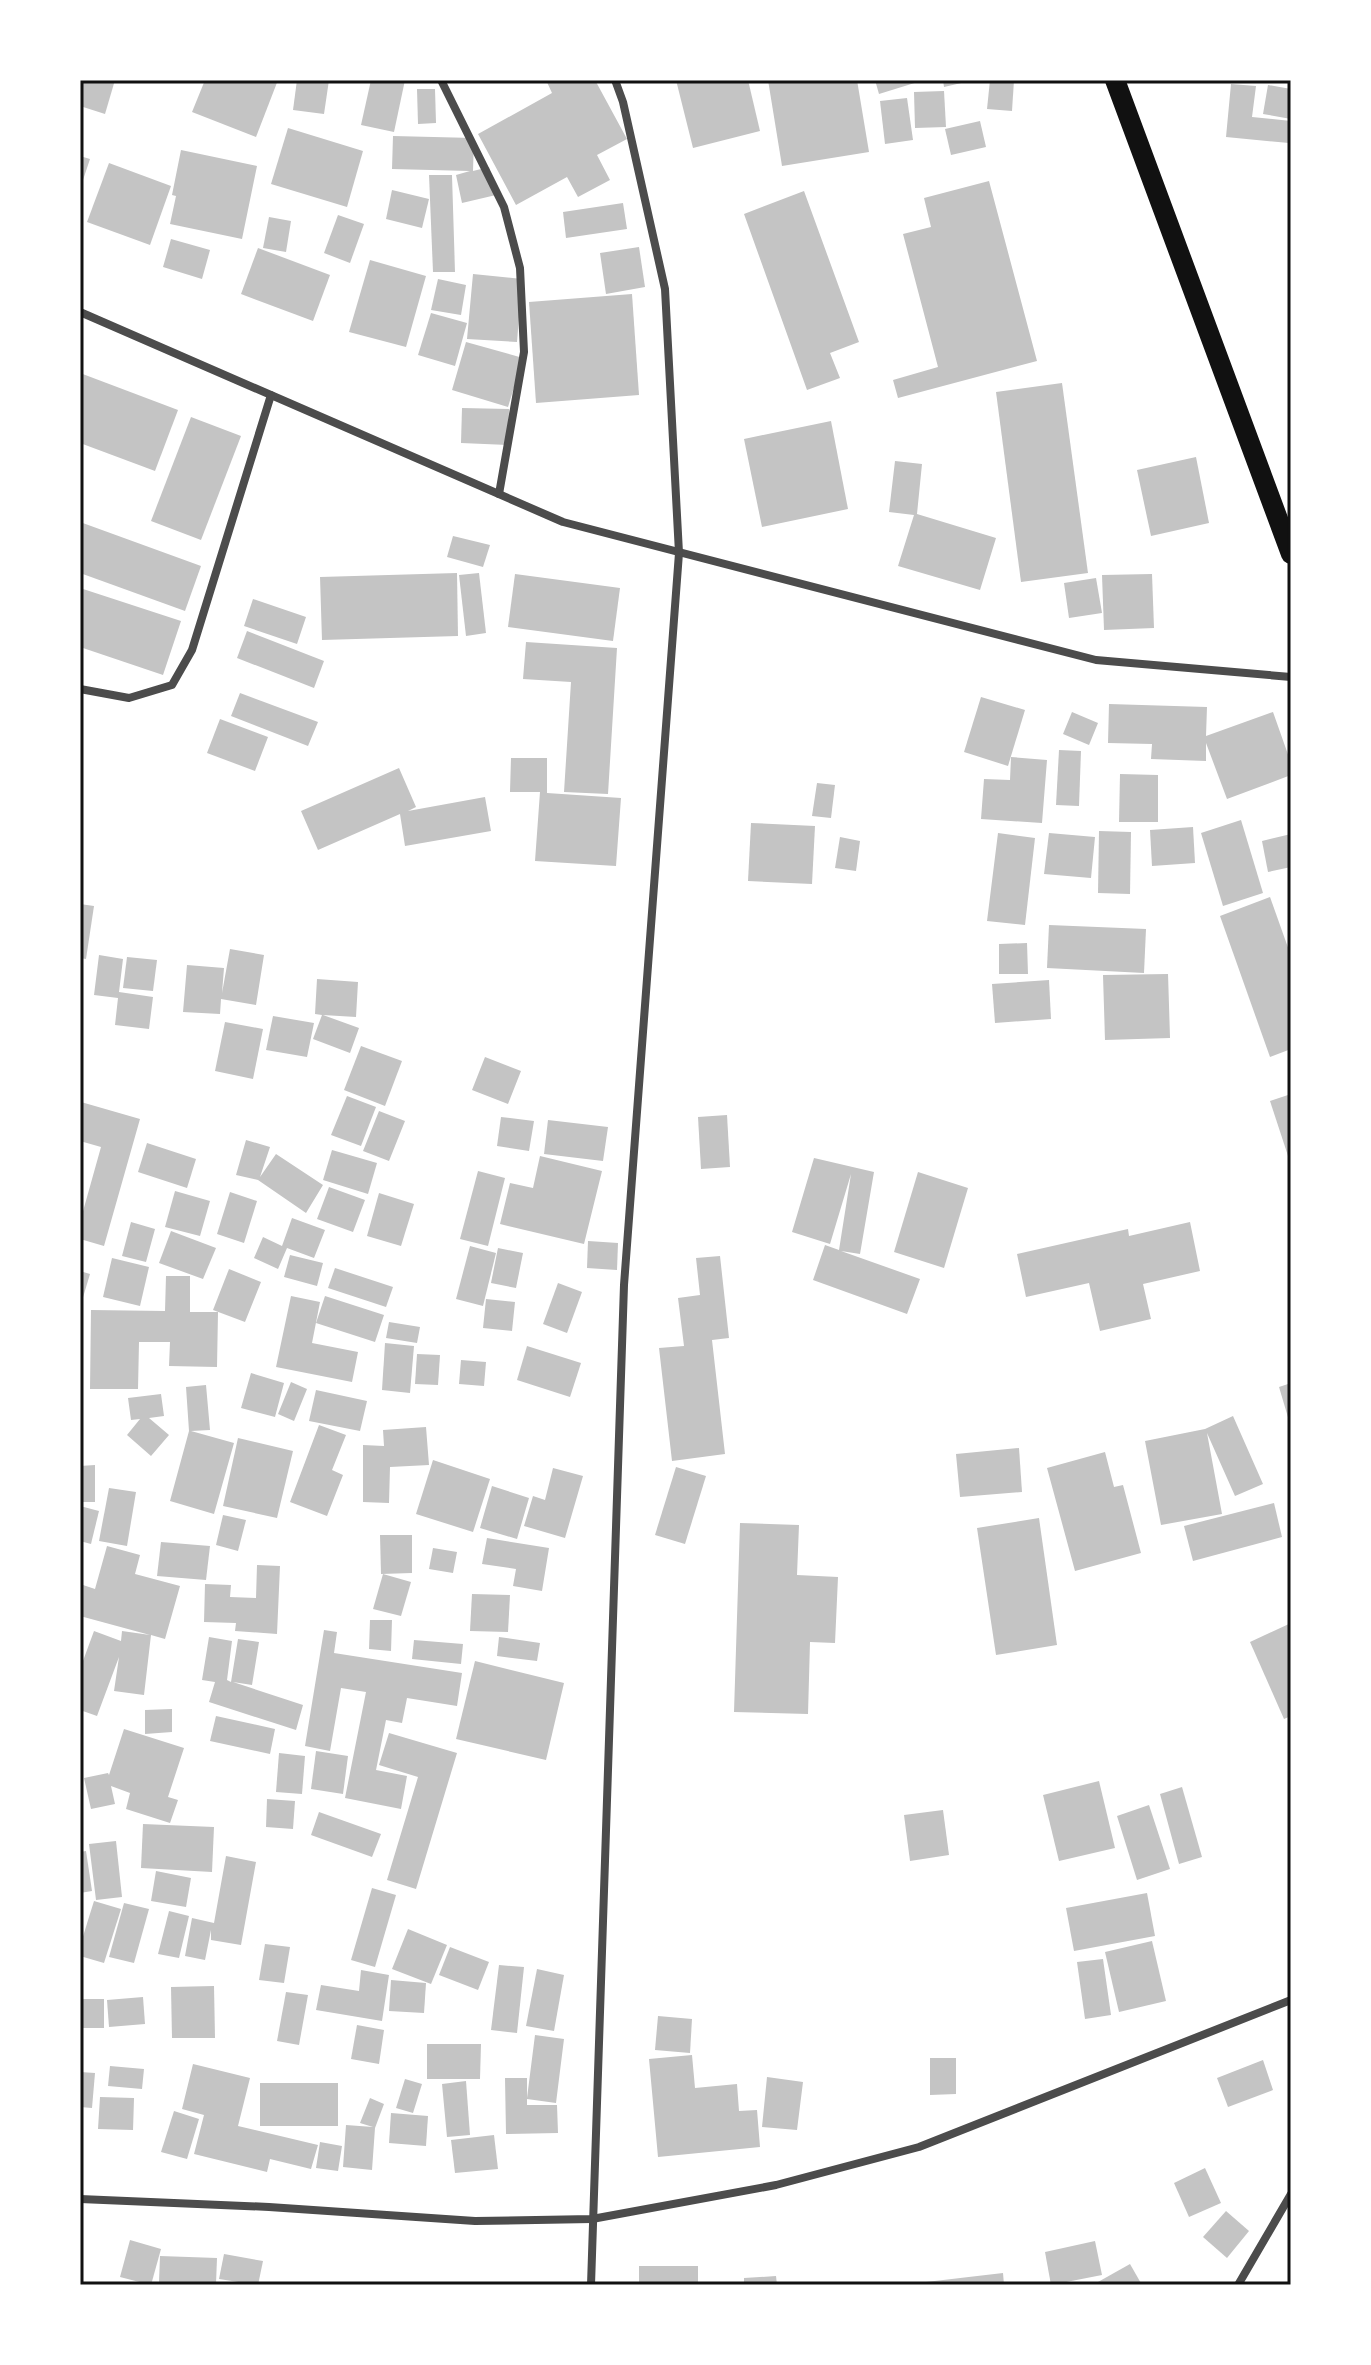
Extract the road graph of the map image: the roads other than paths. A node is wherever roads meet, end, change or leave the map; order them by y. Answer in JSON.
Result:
{"nodes":[{"id":1,"x":441,"y":80,"type":"edge"},
{"id":2,"x":615,"y":80,"type":"edge"},
{"id":3,"x":1115,"y":80,"type":"edge"},
{"id":4,"x":80,"y":312,"type":"edge"},
{"id":5,"x":271,"y":395,"type":"junction"},
{"id":6,"x":499,"y":494,"type":"junction"},
{"id":7,"x":679,"y":553,"type":"junction"},
{"id":8,"x":1291,"y":554,"type":"edge"},
{"id":9,"x":1291,"y":677,"type":"edge"},
{"id":10,"x":80,"y":689,"type":"edge"},
{"id":11,"x":1291,"y":2000,"type":"edge"},
{"id":12,"x":1291,"y":2194,"type":"edge"},
{"id":13,"x":80,"y":2199,"type":"edge"},
{"id":14,"x":592,"y":2219,"type":"junction"},
{"id":15,"x":591,"y":2285,"type":"edge"},
{"id":16,"x":1238,"y":2285,"type":"edge"}],
"edges":[{"from":1,"to":6,"type":"street"},
{"from":2,"to":7,"type":"street"},
{"from":3,"to":8,"type":"main road"},
{"from":4,"to":5,"type":"street"},
{"from":5,"to":6,"type":"street"},
{"from":5,"to":10,"type":"street"},
{"from":6,"to":7,"type":"street"},
{"from":7,"to":9,"type":"street"},
{"from":7,"to":14,"type":"street"},
{"from":11,"to":14,"type":"street"},
{"from":12,"to":16,"type":"street"},
{"from":13,"to":14,"type":"street"},
{"from":14,"to":15,"type":"street"}]}
